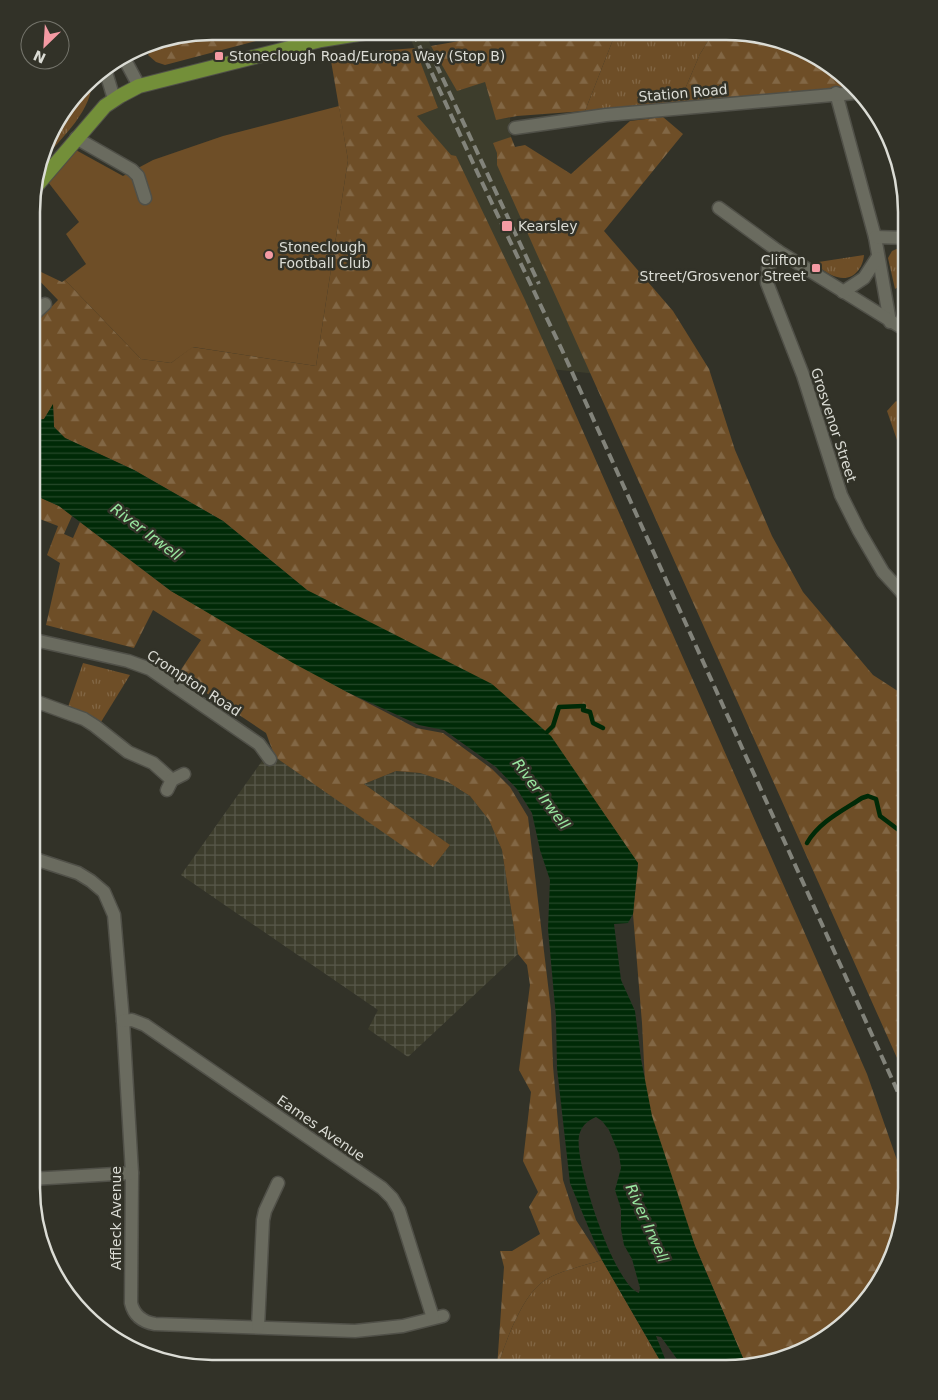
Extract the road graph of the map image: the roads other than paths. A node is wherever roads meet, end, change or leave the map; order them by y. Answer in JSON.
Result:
{"nodes":[{"id":1,"x":321,"y":40,"type":"edge"},
{"id":2,"x":127,"y":63,"type":"edge"},
{"id":3,"x":107,"y":76,"type":"edge"},
{"id":4,"x":139,"y":86,"type":"junction"},
{"id":5,"x":851,"y":93,"type":"edge"},
{"id":6,"x":836,"y":94,"type":"junction"},
{"id":7,"x":114,"y":99,"type":"junction"},
{"id":8,"x":515,"y":128,"type":"dead end"},
{"id":9,"x":76,"y":138,"type":"junction"},
{"id":10,"x":44,"y":177,"type":"edge"},
{"id":11,"x":145,"y":198,"type":"dead end"},
{"id":12,"x":719,"y":208,"type":"dead end"},
{"id":13,"x":874,"y":237,"type":"junction"},
{"id":14,"x":898,"y":238,"type":"edge"},
{"id":15,"x":778,"y":251,"type":"junction"},
{"id":16,"x":877,"y":258,"type":"junction"},
{"id":17,"x":843,"y":292,"type":"junction"},
{"id":18,"x":45,"y":304,"type":"dead end"},
{"id":19,"x":40,"y":309,"type":"edge"},
{"id":20,"x":890,"y":322,"type":"junction"},
{"id":21,"x":898,"y":327,"type":"edge"},
{"id":22,"x":898,"y":588,"type":"edge"},
{"id":23,"x":40,"y":641,"type":"edge"},
{"id":24,"x":40,"y":703,"type":"edge"},
{"id":25,"x":270,"y":759,"type":"dead end"},
{"id":26,"x":174,"y":781,"type":"dead end"},
{"id":27,"x":40,"y":861,"type":"edge"},
{"id":28,"x":123,"y":1021,"type":"junction"},
{"id":29,"x":132,"y":1173,"type":"junction"},
{"id":30,"x":40,"y":1178,"type":"edge"},
{"id":31,"x":278,"y":1183,"type":"dead end"},
{"id":32,"x":438,"y":1317,"type":"joint"},
{"id":33,"x":258,"y":1328,"type":"junction"}],
"edges":[{"from":1,"to":4,"type":"main road"},
{"from":2,"to":4,"type":"street"},
{"from":3,"to":7,"type":"street"},
{"from":4,"to":7,"type":"main road"},
{"from":5,"to":6,"type":"street","name":"Station Road"},
{"from":6,"to":8,"type":"street","name":"Station Road"},
{"from":6,"to":13,"type":"street"},
{"from":7,"to":9,"type":"main road"},
{"from":9,"to":10,"type":"main road"},
{"from":9,"to":11,"type":"street"},
{"from":12,"to":15,"type":"street"},
{"from":13,"to":14,"type":"street"},
{"from":13,"to":16,"type":"street"},
{"from":15,"to":17,"type":"street"},
{"from":15,"to":22,"type":"street","name":"Grosvenor Street"},
{"from":16,"to":17,"type":"street"},
{"from":16,"to":20,"type":"street"},
{"from":17,"to":20,"type":"street"},
{"from":18,"to":19,"type":"street"},
{"from":20,"to":21,"type":"street"},
{"from":23,"to":25,"type":"street","name":"Crompton Road"},
{"from":24,"to":26,"type":"street"},
{"from":27,"to":28,"type":"street","name":"Affleck Avenue"},
{"from":28,"to":29,"type":"street","name":"Affleck Avenue"},
{"from":28,"to":32,"type":"street","name":"Eames Avenue"},
{"from":29,"to":30,"type":"street"},
{"from":29,"to":33,"type":"street","name":"Affleck Avenue"},
{"from":31,"to":33,"type":"street"},
{"from":32,"to":33,"type":"street","name":"Affleck Avenue"}]}
